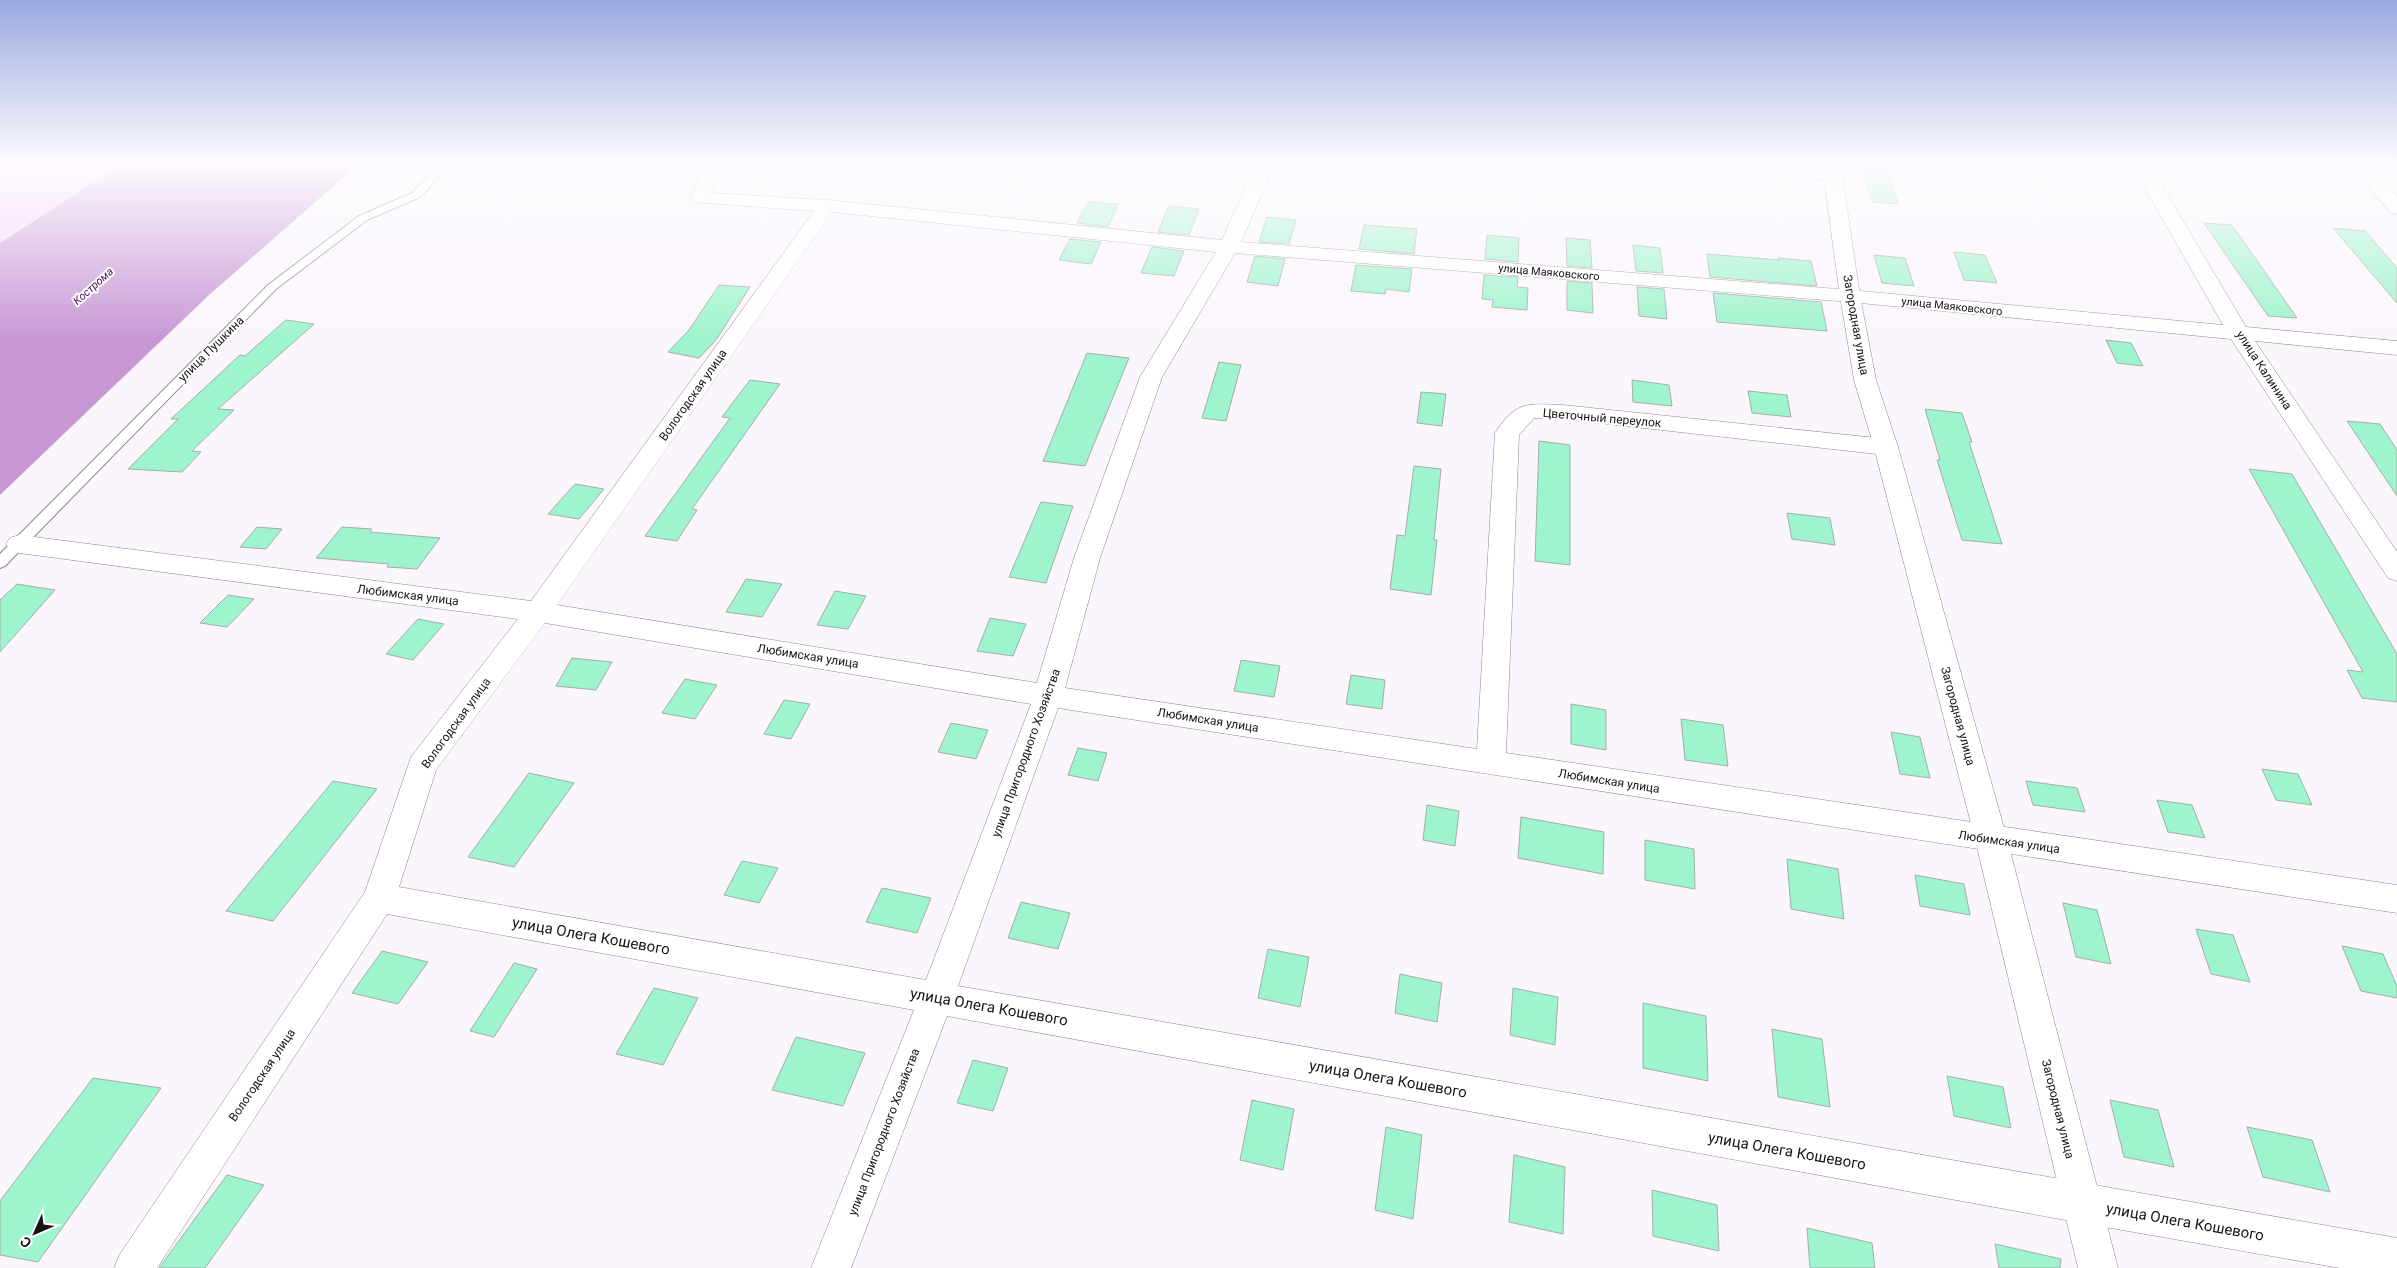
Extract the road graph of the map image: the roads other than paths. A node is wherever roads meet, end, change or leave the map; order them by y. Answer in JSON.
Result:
{"nodes":[{"id":1,"x":359,"y":221,"type":"edge"},
{"id":2,"x":816,"y":221,"type":"edge"},
{"id":3,"x":976,"y":221,"type":"edge"},
{"id":4,"x":1240,"y":221,"type":"edge"},
{"id":5,"x":1840,"y":221,"type":"edge"},
{"id":6,"x":2173,"y":221,"type":"edge"},
{"id":7,"x":1229,"y":247,"type":"junction"},
{"id":8,"x":1850,"y":296,"type":"junction"},
{"id":9,"x":2239,"y":334,"type":"junction"},
{"id":10,"x":2397,"y":348,"type":"edge"},
{"id":11,"x":1886,"y":448,"type":"junction"},
{"id":12,"x":10,"y":554,"type":"edge"},
{"id":13,"x":2397,"y":572,"type":"edge"},
{"id":14,"x":538,"y":612,"type":"junction"},
{"id":15,"x":1048,"y":696,"type":"junction"},
{"id":16,"x":1491,"y":763,"type":"junction"},
{"id":17,"x":1991,"y":839,"type":"junction"},
{"id":18,"x":379,"y":898,"type":"junction"},
{"id":19,"x":2397,"y":899,"type":"edge"},
{"id":20,"x":936,"y":997,"type":"junction"},
{"id":21,"x":2082,"y":1204,"type":"junction"},
{"id":22,"x":2397,"y":1258,"type":"edge"},
{"id":23,"x":134,"y":1268,"type":"edge"},
{"id":24,"x":831,"y":1268,"type":"edge"},
{"id":25,"x":2098,"y":1268,"type":"edge"}],
"edges":[{"from":1,"to":12,"type":"lane","name":"улица Пушкина"},
{"from":2,"to":14,"type":"street","name":"Вологодская улица"},
{"from":3,"to":7,"type":"street","name":"улица Маяковского"},
{"from":4,"to":7,"type":"street","name":"улица Пригородного Хозяйства"},
{"from":5,"to":8,"type":"street","name":"Загородная улица"},
{"from":6,"to":9,"type":"street","name":"улица Калинина"},
{"from":7,"to":8,"type":"street","name":"улица Маяковского"},
{"from":7,"to":15,"type":"street","name":"улица Пригородного Хозяйства"},
{"from":8,"to":9,"type":"street","name":"улица Маяковского"},
{"from":8,"to":11,"type":"street","name":"Загородная улица"},
{"from":9,"to":10,"type":"street","name":"улица Маяковского"},
{"from":9,"to":13,"type":"street","name":"улица Калинина"},
{"from":11,"to":16,"type":"street","name":"Цветочный переулок"},
{"from":11,"to":17,"type":"street","name":"Загородная улица"},
{"from":12,"to":14,"type":"street","name":"Любимская улица"},
{"from":14,"to":15,"type":"street","name":"Любимская улица"},
{"from":14,"to":18,"type":"street","name":"Вологодская улица"},
{"from":15,"to":16,"type":"street","name":"Любимская улица"},
{"from":15,"to":20,"type":"street","name":"улица Пригородного Хозяйства"},
{"from":16,"to":17,"type":"street","name":"Любимская улица"},
{"from":17,"to":19,"type":"street","name":"Любимская улица"},
{"from":17,"to":21,"type":"street","name":"Загородная улица"},
{"from":18,"to":20,"type":"street","name":"улица Олега Кошевого"},
{"from":18,"to":23,"type":"street","name":"Вологодская улица"},
{"from":20,"to":21,"type":"street","name":"улица Олега Кошевого"},
{"from":20,"to":24,"type":"street","name":"улица Пригородного Хозяйства"},
{"from":21,"to":22,"type":"street","name":"улица Олега Кошевого"},
{"from":21,"to":25,"type":"street","name":"Загородная улица"}]}
